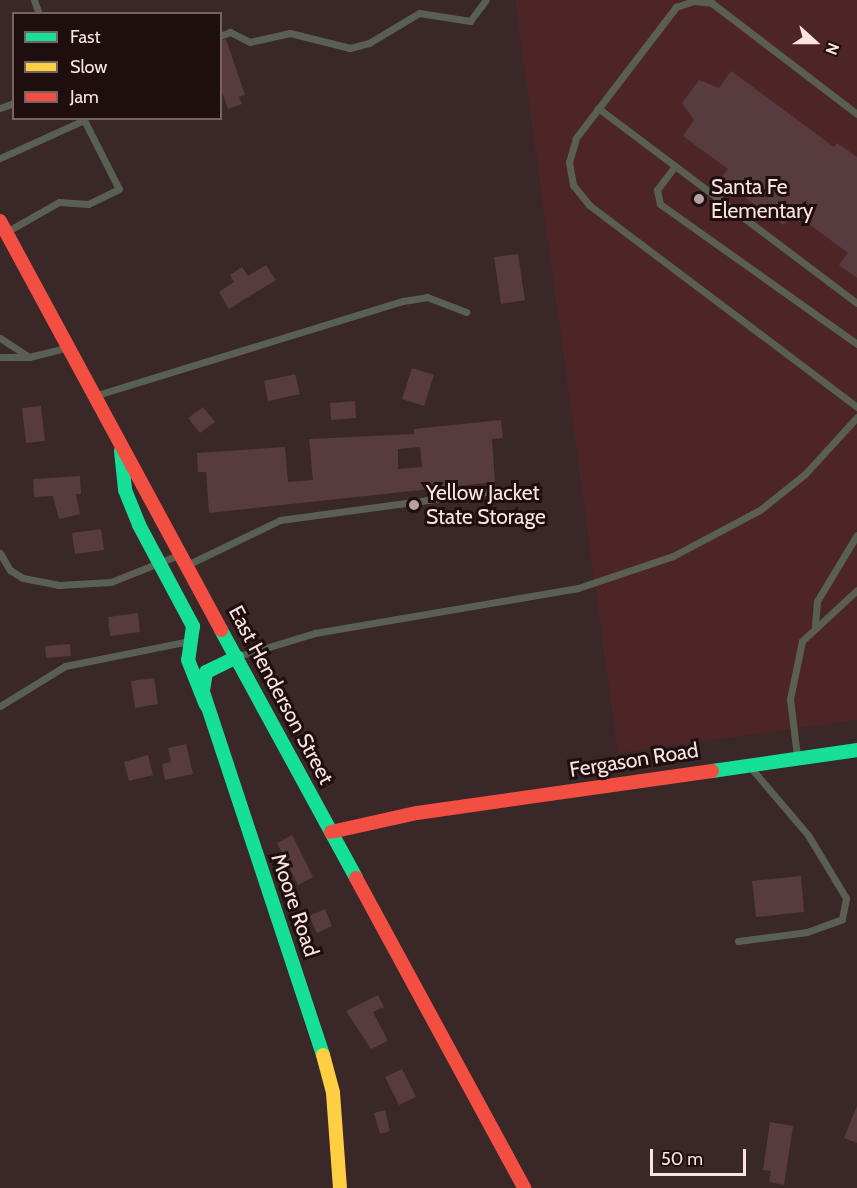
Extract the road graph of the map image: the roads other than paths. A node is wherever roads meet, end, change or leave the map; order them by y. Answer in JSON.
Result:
{"nodes":[{"id":1,"x":486,"y":0,"type":"edge"},
{"id":2,"x":222,"y":35,"type":"edge"},
{"id":3,"x":598,"y":108,"type":"junction"},
{"id":4,"x":857,"y":114,"type":"edge"},
{"id":5,"x":82,"y":120,"type":"edge"},
{"id":6,"x":84,"y":120,"type":"edge"},
{"id":7,"x":0,"y":159,"type":"edge"},
{"id":8,"x":675,"y":166,"type":"junction"},
{"id":9,"x":2,"y":230,"type":"edge"},
{"id":10,"x":857,"y":303,"type":"edge"},
{"id":11,"x":466,"y":312,"type":"dead end"},
{"id":12,"x":0,"y":338,"type":"edge"},
{"id":13,"x":857,"y":344,"type":"edge"},
{"id":14,"x":68,"y":347,"type":"junction"},
{"id":15,"x":0,"y":357,"type":"edge"},
{"id":16,"x":29,"y":357,"type":"junction"},
{"id":17,"x":95,"y":396,"type":"junction"},
{"id":18,"x":857,"y":407,"type":"edge"},
{"id":19,"x":857,"y":417,"type":"edge"},
{"id":20,"x":120,"y":442,"type":"junction"},
{"id":21,"x":494,"y":491,"type":"dead end"},
{"id":22,"x":857,"y":535,"type":"edge"},
{"id":23,"x":0,"y":553,"type":"edge"},
{"id":24,"x":184,"y":559,"type":"junction"},
{"id":25,"x":160,"y":564,"type":"junction"},
{"id":26,"x":857,"y":590,"type":"edge"},
{"id":27,"x":815,"y":625,"type":"junction"},
{"id":28,"x":191,"y":642,"type":"junction"},
{"id":29,"x":237,"y":657,"type":"junction"},
{"id":30,"x":206,"y":705,"type":"junction"},
{"id":31,"x":0,"y":706,"type":"edge"},
{"id":32,"x":857,"y":750,"type":"edge"},
{"id":33,"x":797,"y":757,"type":"junction"},
{"id":34,"x":747,"y":764,"type":"junction"},
{"id":35,"x":331,"y":832,"type":"junction"},
{"id":36,"x":738,"y":941,"type":"dead end"},
{"id":37,"x":340,"y":1188,"type":"edge"},
{"id":38,"x":524,"y":1188,"type":"edge"}],
"edges":[{"from":1,"to":2,"type":"lane"},
{"from":3,"to":4,"type":"lane"},
{"from":3,"to":8,"type":"lane"},
{"from":3,"to":18,"type":"lane"},
{"from":5,"to":7,"type":"lane"},
{"from":6,"to":9,"type":"lane"},
{"from":8,"to":10,"type":"lane"},
{"from":8,"to":13,"type":"lane"},
{"from":9,"to":14,"type":"main road","name":"East Henderson Street"},
{"from":11,"to":17,"type":"lane"},
{"from":12,"to":16,"type":"lane"},
{"from":14,"to":16,"type":"lane"},
{"from":14,"to":17,"type":"main road","name":"East Henderson Street"},
{"from":15,"to":16,"type":"lane"},
{"from":17,"to":20,"type":"main road","name":"East Henderson Street"},
{"from":19,"to":29,"type":"lane"},
{"from":20,"to":24,"type":"main road","name":"East Henderson Street"},
{"from":20,"to":25,"type":"main road"},
{"from":21,"to":24,"type":"lane"},
{"from":22,"to":27,"type":"lane"},
{"from":23,"to":25,"type":"lane"},
{"from":24,"to":25,"type":"lane"},
{"from":24,"to":29,"type":"main road","name":"East Henderson Street"},
{"from":25,"to":28,"type":"main road"},
{"from":26,"to":27,"type":"lane"},
{"from":27,"to":33,"type":"lane"},
{"from":28,"to":30,"type":"main road"},
{"from":28,"to":31,"type":"lane"},
{"from":29,"to":30,"type":"main road","name":"Moore Road"},
{"from":29,"to":35,"type":"main road","name":"East Henderson Street"},
{"from":30,"to":37,"type":"main road","name":"Moore Road"},
{"from":32,"to":33,"type":"main road","name":"Fergason Road"},
{"from":33,"to":34,"type":"main road","name":"Fergason Road"},
{"from":34,"to":35,"type":"main road","name":"Fergason Road"},
{"from":34,"to":36,"type":"lane"},
{"from":35,"to":38,"type":"main road","name":"East Henderson Street"}]}
